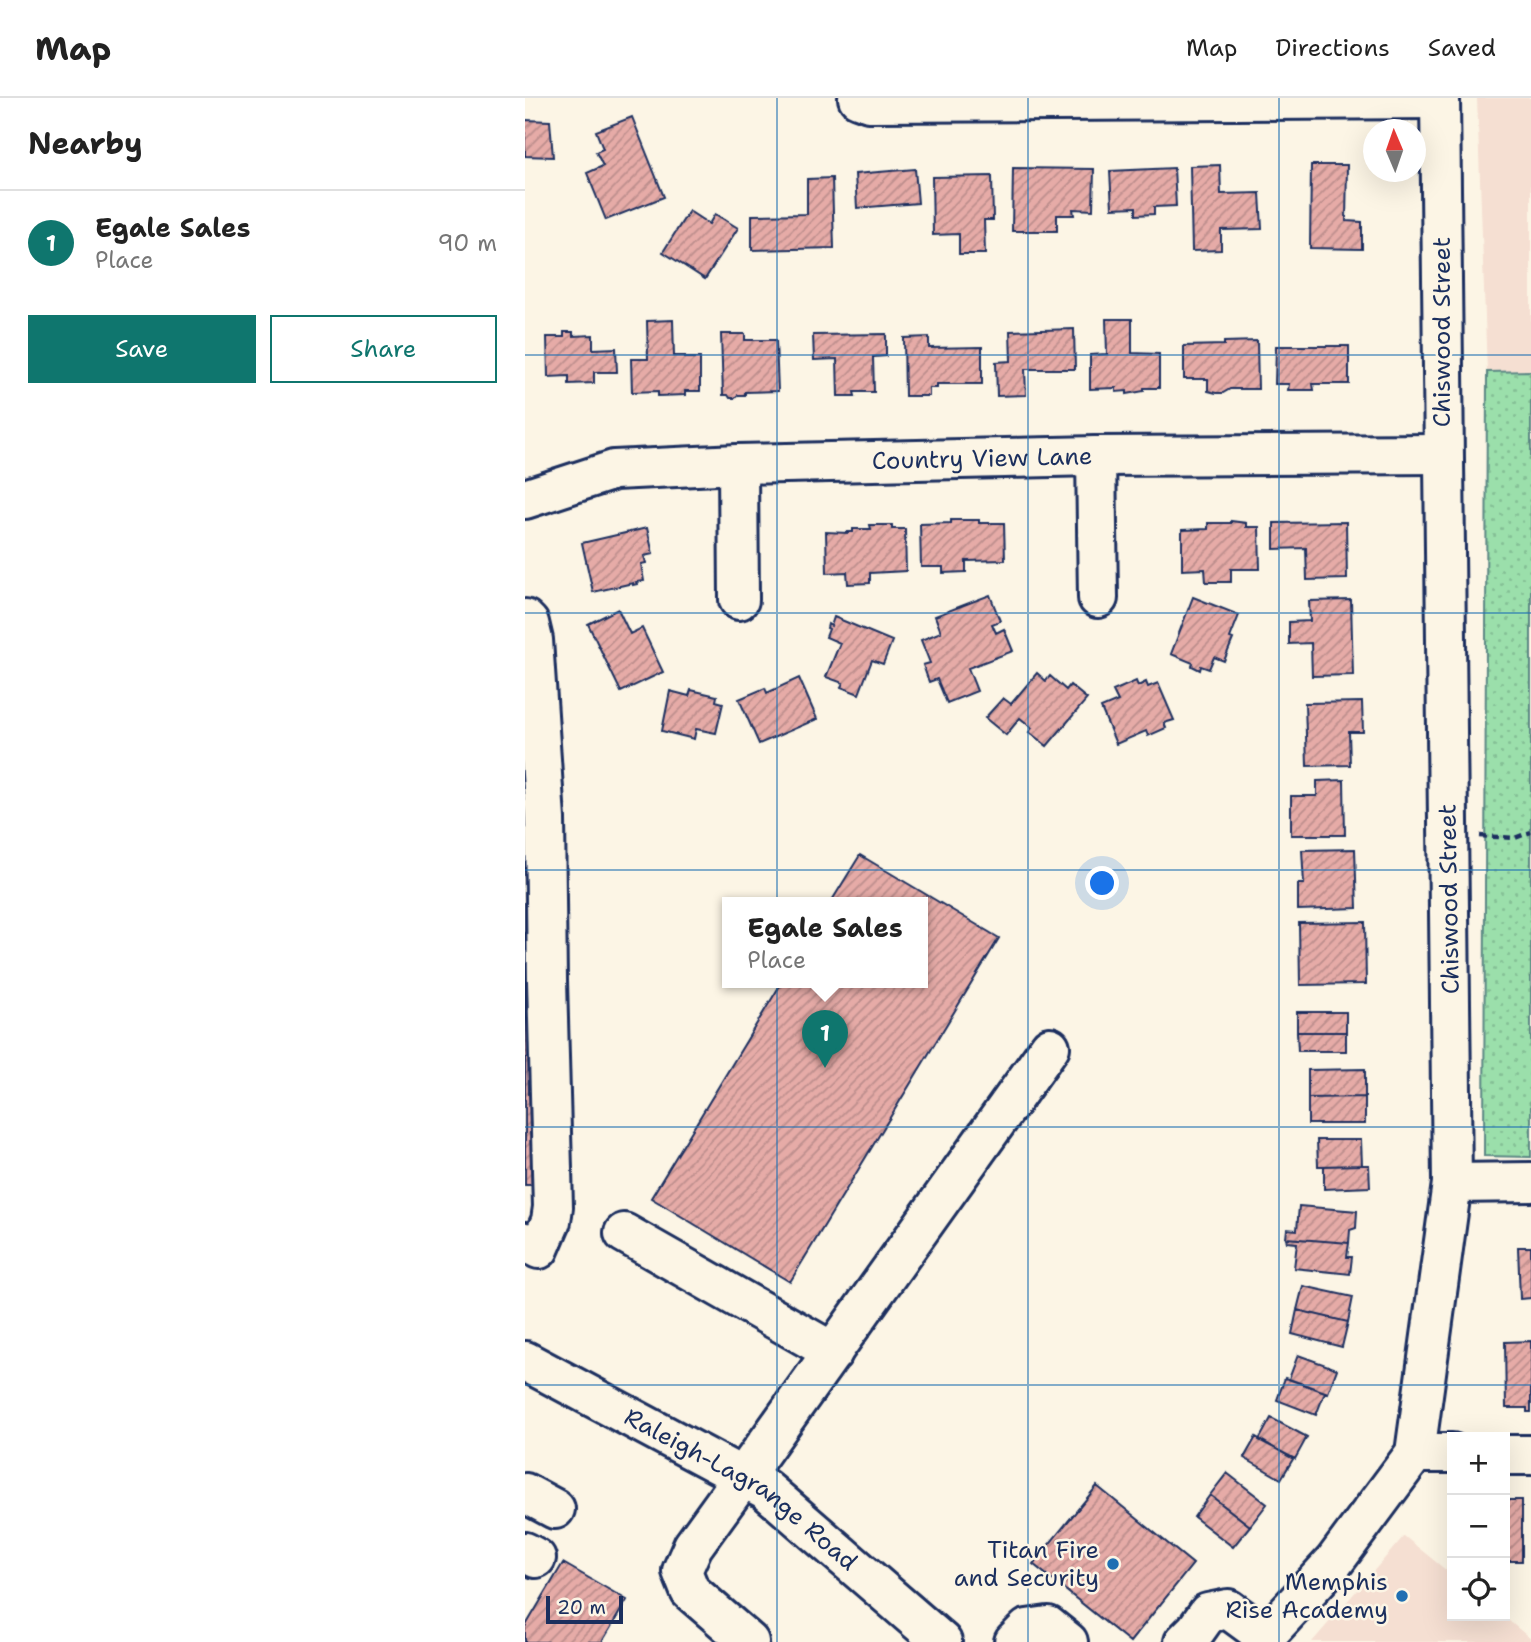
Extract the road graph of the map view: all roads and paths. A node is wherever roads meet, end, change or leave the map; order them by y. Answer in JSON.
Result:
{"nodes":[{"id":1,"x":858,"y":98,"type":"edge"},
{"id":2,"x":1440,"y":98,"type":"edge"},
{"id":3,"x":1443,"y":454,"type":"junction"},
{"id":4,"x":1096,"y":456,"type":"junction"},
{"id":5,"x":738,"y":464,"type":"junction"},
{"id":6,"x":525,"y":499,"type":"edge"},
{"id":7,"x":1098,"y":598,"type":"dead end"},
{"id":8,"x":739,"y":600,"type":"dead end"},
{"id":9,"x":525,"y":619,"type":"edge"},
{"id":10,"x":1531,"y":832,"type":"edge"},
{"id":11,"x":1480,"y":836,"type":"dead end"},
{"id":12,"x":1050,"y":1047,"type":"dead end"},
{"id":13,"x":1531,"y":1182,"type":"edge"},
{"id":14,"x":1452,"y":1183,"type":"junction"},
{"id":15,"x":624,"y":1233,"type":"dead end"},
{"id":16,"x":525,"y":1242,"type":"edge"},
{"id":17,"x":833,"y":1352,"type":"junction"},
{"id":18,"x":527,"y":1366,"type":"edge"},
{"id":19,"x":1434,"y":1453,"type":"edge"},
{"id":20,"x":1510,"y":1455,"type":"edge"},
{"id":21,"x":1531,"y":1455,"type":"edge"},
{"id":22,"x":743,"y":1478,"type":"junction"},
{"id":23,"x":1263,"y":1639,"type":"edge"},
{"id":24,"x":749,"y":1642,"type":"edge"},
{"id":25,"x":942,"y":1642,"type":"edge"},
{"id":26,"x":1014,"y":1642,"type":"edge"},
{"id":27,"x":1068,"y":1642,"type":"edge"},
{"id":28,"x":1184,"y":1642,"type":"edge"}],
"edges":[{"from":1,"to":2,"type":"street"},
{"from":2,"to":3,"type":"street","name":"Chiswood Street"},
{"from":3,"to":4,"type":"street","name":"Country View Lane"},
{"from":3,"to":14,"type":"street","name":"Chiswood Street"},
{"from":4,"to":5,"type":"street","name":"Country View Lane"},
{"from":4,"to":7,"type":"street"},
{"from":5,"to":6,"type":"street","name":"Country View Lane"},
{"from":5,"to":8,"type":"street"},
{"from":9,"to":16,"type":"street"},
{"from":10,"to":11,"type":"path"},
{"from":12,"to":17,"type":"street"},
{"from":13,"to":14,"type":"street"},
{"from":14,"to":19,"type":"street","name":"Chiswood Street"},
{"from":15,"to":17,"type":"street"},
{"from":17,"to":22,"type":"street"},
{"from":18,"to":22,"type":"street","name":"Raleigh-Lagrange Road"},
{"from":19,"to":23,"type":"street","name":"Chiswood Street"},
{"from":20,"to":21,"type":"street"},
{"from":22,"to":24,"type":"street"},
{"from":22,"to":25,"type":"street","name":"Raleigh-Lagrange Road"},
{"from":23,"to":28,"type":"street"},
{"from":26,"to":27,"type":"street"}]}
